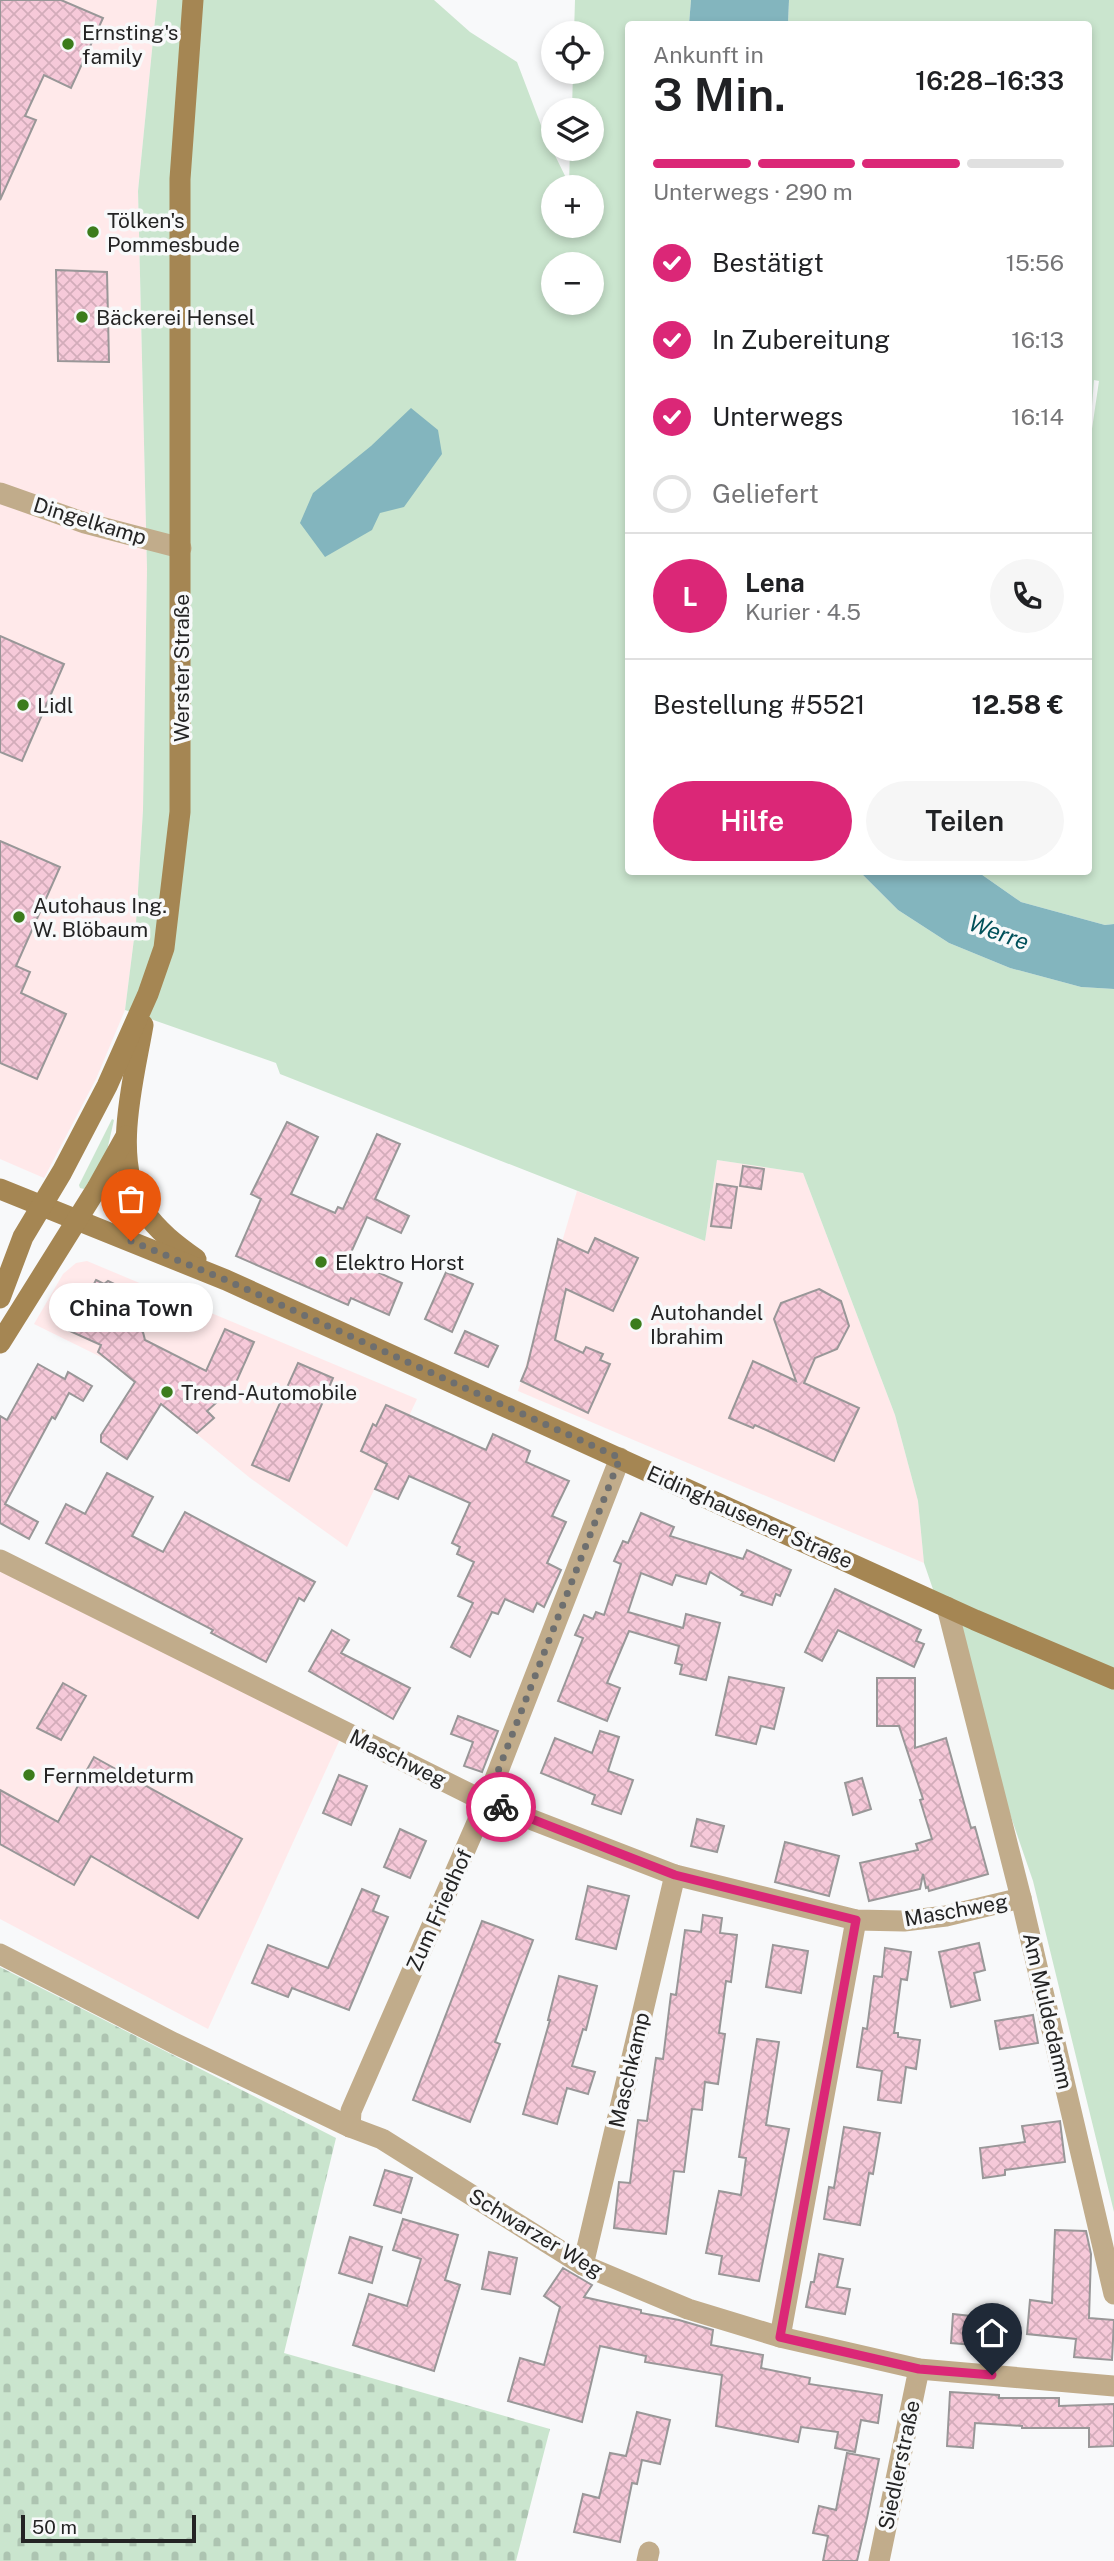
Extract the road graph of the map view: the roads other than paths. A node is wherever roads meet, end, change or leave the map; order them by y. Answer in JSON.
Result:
{"nodes":[{"id":1,"x":193,"y":0,"type":"edge"},
{"id":2,"x":0,"y":493,"type":"edge"},
{"id":3,"x":181,"y":548,"type":"junction"},
{"id":4,"x":148,"y":994,"type":"junction"},
{"id":5,"x":127,"y":1135,"type":"junction"},
{"id":6,"x":0,"y":1189,"type":"edge"},
{"id":7,"x":41,"y":1206,"type":"junction"},
{"id":8,"x":76,"y":1220,"type":"junction"},
{"id":9,"x":226,"y":1280,"type":"junction"},
{"id":10,"x":0,"y":1298,"type":"edge"},
{"id":11,"x":0,"y":1343,"type":"edge"},
{"id":12,"x":620,"y":1458,"type":"junction"},
{"id":13,"x":0,"y":1560,"type":"edge"},
{"id":14,"x":947,"y":1606,"type":"junction"},
{"id":15,"x":1114,"y":1679,"type":"edge"},
{"id":16,"x":486,"y":1802,"type":"junction"},
{"id":17,"x":675,"y":1875,"type":"junction"},
{"id":18,"x":1021,"y":1898,"type":"junction"},
{"id":19,"x":856,"y":1920,"type":"junction"},
{"id":20,"x":0,"y":1954,"type":"edge"},
{"id":21,"x":350,"y":2127,"type":"junction"},
{"id":22,"x":583,"y":2265,"type":"junction"},
{"id":23,"x":1114,"y":2294,"type":"edge"},
{"id":24,"x":780,"y":2337,"type":"junction"},
{"id":25,"x":919,"y":2369,"type":"junction"},
{"id":26,"x":1114,"y":2386,"type":"edge"},
{"id":27,"x":879,"y":2561,"type":"edge"}],
"edges":[{"from":1,"to":3,"type":"main road","name":"Werster Straße"},
{"from":2,"to":3,"type":"street","name":"Dingelkamp"},
{"from":3,"to":4,"type":"main road","name":"Werster Straße"},
{"from":4,"to":5,"type":"main road"},
{"from":4,"to":7,"type":"main road","name":"Werster Straße"},
{"from":5,"to":8,"type":"main road"},
{"from":5,"to":9,"type":"main road"},
{"from":6,"to":7,"type":"main road","name":"Eidinghausener Straße"},
{"from":7,"to":8,"type":"main road","name":"Eidinghausener Straße"},
{"from":7,"to":10,"type":"main road","name":"Werster Straße"},
{"from":8,"to":9,"type":"main road","name":"Eidinghausener Straße"},
{"from":8,"to":11,"type":"main road"},
{"from":9,"to":12,"type":"main road","name":"Eidinghausener Straße"},
{"from":12,"to":14,"type":"main road","name":"Eidinghausener Straße"},
{"from":12,"to":16,"type":"street","name":"Zum Friedhof"},
{"from":13,"to":16,"type":"street","name":"Maschweg"},
{"from":14,"to":15,"type":"main road","name":"Eidinghausener Straße"},
{"from":14,"to":18,"type":"street","name":"Am Muldedamm"},
{"from":16,"to":17,"type":"street","name":"Maschweg"},
{"from":16,"to":21,"type":"street","name":"Zum Friedhof"},
{"from":17,"to":19,"type":"street","name":"Maschweg"},
{"from":17,"to":22,"type":"street","name":"Maschkamp"},
{"from":18,"to":19,"type":"street","name":"Maschweg"},
{"from":18,"to":23,"type":"street","name":"Am Muldedamm"},
{"from":19,"to":24,"type":"street"},
{"from":20,"to":21,"type":"street","name":"Schwarzer Weg"},
{"from":21,"to":22,"type":"street","name":"Schwarzer Weg"},
{"from":22,"to":24,"type":"street","name":"Schwarzer Weg"},
{"from":24,"to":25,"type":"street","name":"Schwarzer Weg"},
{"from":25,"to":26,"type":"street","name":"Schwarzer Weg"},
{"from":25,"to":27,"type":"street","name":"Siedlerstraße"}]}
